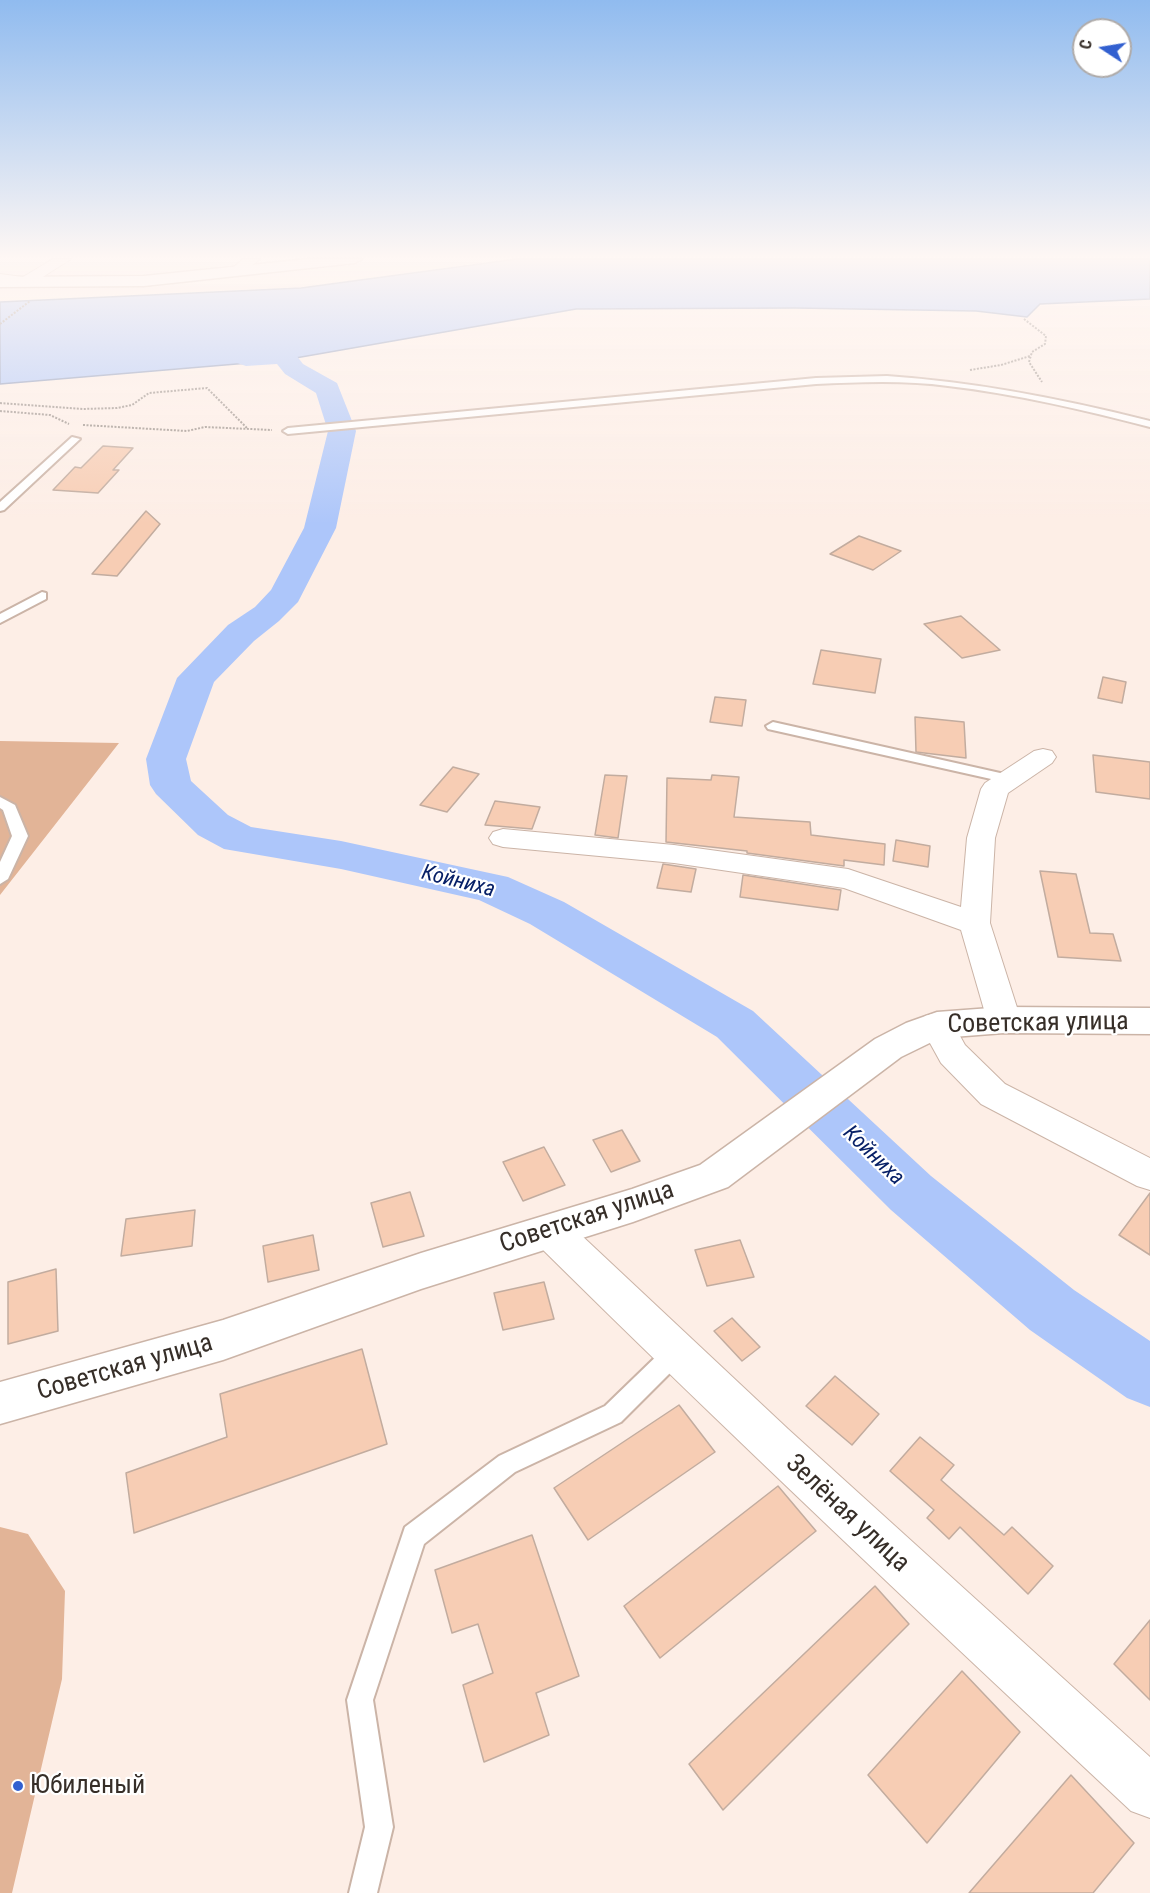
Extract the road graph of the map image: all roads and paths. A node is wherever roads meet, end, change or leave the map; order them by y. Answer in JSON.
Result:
{"nodes":[{"id":1,"x":1040,"y":347,"type":"edge"},
{"id":2,"x":0,"y":403,"type":"edge"},
{"id":3,"x":1077,"y":405,"type":"junction"},
{"id":4,"x":0,"y":411,"type":"edge"},
{"id":5,"x":1150,"y":424,"type":"edge"},
{"id":6,"x":248,"y":429,"type":"junction"},
{"id":7,"x":288,"y":431,"type":"joint"},
{"id":8,"x":75,"y":439,"type":"dead end"},
{"id":9,"x":0,"y":508,"type":"edge"},
{"id":10,"x":42,"y":596,"type":"dead end"},
{"id":11,"x":0,"y":619,"type":"edge"},
{"id":12,"x":773,"y":726,"type":"dead end"},
{"id":13,"x":1043,"y":757,"type":"dead end"},
{"id":14,"x":1009,"y":779,"type":"junction"},
{"id":15,"x":5,"y":805,"type":"edge"},
{"id":16,"x":504,"y":838,"type":"dead end"},
{"id":17,"x":0,"y":879,"type":"edge"},
{"id":18,"x":975,"y":922,"type":"junction"},
{"id":19,"x":1004,"y":1020,"type":"junction"},
{"id":20,"x":1150,"y":1021,"type":"edge"},
{"id":21,"x":937,"y":1025,"type":"junction"},
{"id":22,"x":1150,"y":1175,"type":"edge"},
{"id":23,"x":550,"y":1231,"type":"junction"},
{"id":24,"x":675,"y":1353,"type":"junction"},
{"id":25,"x":0,"y":1403,"type":"edge"},
{"id":26,"x":1150,"y":1792,"type":"edge"},
{"id":27,"x":363,"y":1893,"type":"edge"}],
"edges":[{"from":1,"to":3,"type":"path"},
{"from":2,"to":6,"type":"path"},
{"from":3,"to":5,"type":"lane"},
{"from":3,"to":7,"type":"lane"},
{"from":4,"to":6,"type":"path"},
{"from":6,"to":7,"type":"path"},
{"from":8,"to":9,"type":"lane"},
{"from":10,"to":11,"type":"lane"},
{"from":12,"to":14,"type":"lane"},
{"from":13,"to":14,"type":"street"},
{"from":14,"to":18,"type":"street"},
{"from":15,"to":17,"type":"lane"},
{"from":16,"to":18,"type":"street"},
{"from":18,"to":19,"type":"street"},
{"from":19,"to":20,"type":"main road","name":"Советская улица"},
{"from":19,"to":21,"type":"main road","name":"Советская улица"},
{"from":21,"to":22,"type":"street"},
{"from":21,"to":23,"type":"main road","name":"Советская улица"},
{"from":23,"to":24,"type":"street","name":"Зелёная улица"},
{"from":23,"to":25,"type":"main road","name":"Советская улица"},
{"from":24,"to":26,"type":"street","name":"Зелёная улица"},
{"from":24,"to":27,"type":"lane"}]}
